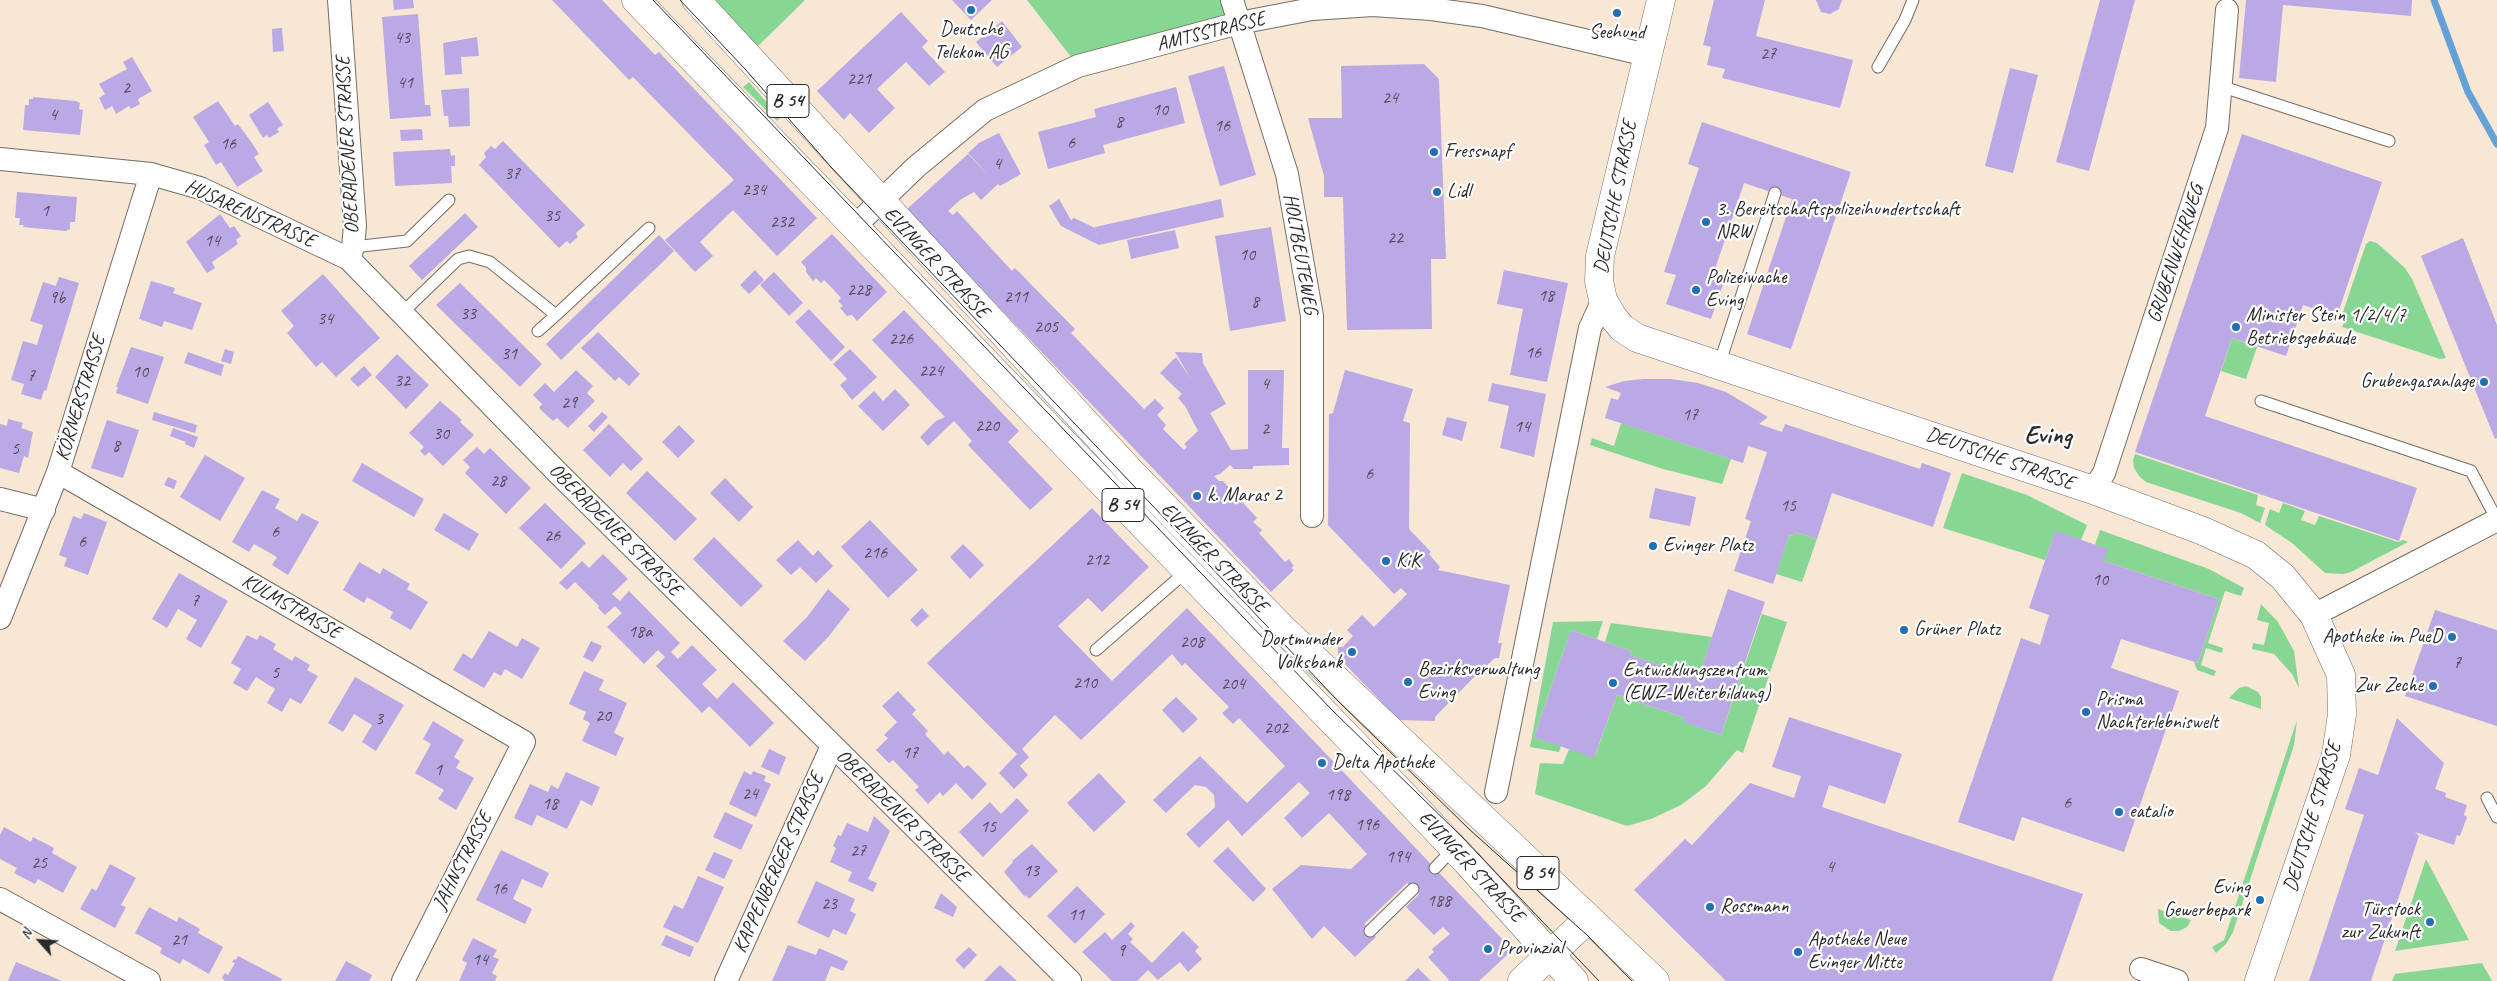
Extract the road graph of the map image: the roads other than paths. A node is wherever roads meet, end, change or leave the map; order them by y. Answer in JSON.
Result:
{"nodes":[{"id":1,"x":339,"y":0,"type":"edge"},
{"id":2,"x":636,"y":0,"type":"edge"},
{"id":3,"x":696,"y":0,"type":"edge"},
{"id":4,"x":1232,"y":0,"type":"edge"},
{"id":5,"x":1661,"y":0,"type":"edge"},
{"id":6,"x":1913,"y":0,"type":"edge"},
{"id":7,"x":2226,"y":10,"type":"dead end"},
{"id":8,"x":1239,"y":23,"type":"junction"},
{"id":9,"x":1647,"y":55,"type":"junction"},
{"id":10,"x":1878,"y":67,"type":"dead end"},
{"id":11,"x":2220,"y":86,"type":"junction"},
{"id":12,"x":2389,"y":141,"type":"dead end"},
{"id":13,"x":0,"y":159,"type":"edge"},
{"id":14,"x":151,"y":174,"type":"junction"},
{"id":15,"x":1775,"y":193,"type":"dead end"},
{"id":16,"x":448,"y":200,"type":"dead end"},
{"id":17,"x":880,"y":203,"type":"junction"},
{"id":18,"x":855,"y":226,"type":"junction"},
{"id":19,"x":648,"y":228,"type":"dead end"},
{"id":20,"x":351,"y":253,"type":"junction"},
{"id":21,"x":1603,"y":300,"type":"junction"},
{"id":22,"x":401,"y":314,"type":"junction"},
{"id":23,"x":556,"y":315,"type":"junction"},
{"id":24,"x":538,"y":331,"type":"dead end"},
{"id":25,"x":1718,"y":366,"type":"junction"},
{"id":26,"x":2261,"y":401,"type":"dead end"},
{"id":27,"x":58,"y":472,"type":"junction"},
{"id":28,"x":2093,"y":490,"type":"junction"},
{"id":29,"x":0,"y":499,"type":"edge"},
{"id":30,"x":44,"y":510,"type":"junction"},
{"id":31,"x":1312,"y":516,"type":"dead end"},
{"id":32,"x":2497,"y":520,"type":"edge"},
{"id":33,"x":1208,"y":552,"type":"junction"},
{"id":34,"x":1187,"y":571,"type":"junction"},
{"id":35,"x":2314,"y":615,"type":"junction"},
{"id":36,"x":0,"y":618,"type":"edge"},
{"id":37,"x":1096,"y":650,"type":"dead end"},
{"id":38,"x":524,"y":742,"type":"joint"},
{"id":39,"x":832,"y":746,"type":"junction"},
{"id":40,"x":1496,"y":792,"type":"dead end"},
{"id":41,"x":2487,"y":798,"type":"dead end"},
{"id":42,"x":2497,"y":817,"type":"edge"},
{"id":43,"x":1454,"y":848,"type":"junction"},
{"id":44,"x":1435,"y":868,"type":"dead end"},
{"id":45,"x":1413,"y":888,"type":"dead end"},
{"id":46,"x":0,"y":899,"type":"edge"},
{"id":47,"x":1588,"y":919,"type":"junction"},
{"id":48,"x":1370,"y":931,"type":"dead end"},
{"id":49,"x":1549,"y":955,"type":"junction"},
{"id":50,"x":2141,"y":969,"type":"dead end"},
{"id":51,"x":149,"y":981,"type":"edge"},
{"id":52,"x":402,"y":981,"type":"edge"},
{"id":53,"x":726,"y":981,"type":"edge"},
{"id":54,"x":1070,"y":981,"type":"edge"},
{"id":55,"x":1522,"y":981,"type":"edge"},
{"id":56,"x":1574,"y":981,"type":"edge"},
{"id":57,"x":1655,"y":981,"type":"edge"},
{"id":58,"x":2177,"y":981,"type":"edge"},
{"id":59,"x":2259,"y":981,"type":"edge"}],
"edges":[{"from":1,"to":20,"type":"street","name":"OBERADENER STRASSE"},
{"from":2,"to":18,"type":"main road","name":"EVINGER STRASSE","number":"B 54"},
{"from":3,"to":17,"type":"main road","name":"EVINGER STRASSE","number":"B 54"},
{"from":4,"to":8,"type":"street","name":"HOLTBEUTEWEG"},
{"from":5,"to":9,"type":"main road","name":"DEUTSCHE STRASSE"},
{"from":6,"to":10,"type":"lane"},
{"from":7,"to":11,"type":"street","name":"GRUBENWEHRWEG"},
{"from":8,"to":9,"type":"street","name":"AMTSSTRASSE"},
{"from":8,"to":17,"type":"street","name":"AMTSSTRASSE"},
{"from":8,"to":31,"type":"street","name":"HOLTBEUTEWEG"},
{"from":9,"to":21,"type":"main road","name":"DEUTSCHE STRASSE"},
{"from":11,"to":12,"type":"lane"},
{"from":11,"to":28,"type":"street","name":"GRUBENWEHRWEG"},
{"from":13,"to":14,"type":"street","name":"HUSARENSTRASSE"},
{"from":14,"to":20,"type":"street","name":"HUSARENSTRASSE"},
{"from":14,"to":27,"type":"street","name":"KÖRNERSTRASSE"},
{"from":15,"to":25,"type":"lane"},
{"from":16,"to":20,"type":"lane"},
{"from":17,"to":18,"type":"street","name":"AMTSSTRASSE"},
{"from":17,"to":33,"type":"main road","name":"EVINGER STRASSE","number":"B 54"},
{"from":18,"to":34,"type":"main road","name":"EVINGER STRASSE","number":"B 54"},
{"from":19,"to":23,"type":"lane"},
{"from":20,"to":22,"type":"street","name":"OBERADENER STRASSE"},
{"from":21,"to":25,"type":"main road","name":"DEUTSCHE STRASSE"},
{"from":21,"to":40,"type":"street"},
{"from":22,"to":23,"type":"lane"},
{"from":22,"to":39,"type":"street","name":"OBERADENER STRASSE"},
{"from":23,"to":24,"type":"lane"},
{"from":25,"to":28,"type":"main road","name":"DEUTSCHE STRASSE"},
{"from":26,"to":32,"type":"lane"},
{"from":27,"to":30,"type":"street","name":"KÖRNERSTRASSE"},
{"from":27,"to":38,"type":"street","name":"KULMSTRASSE"},
{"from":28,"to":35,"type":"main road","name":"DEUTSCHE STRASSE"},
{"from":29,"to":30,"type":"street"},
{"from":30,"to":36,"type":"street","name":"KÖRNERSTRASSE"},
{"from":32,"to":35,"type":"street"},
{"from":33,"to":34,"type":"lane"},
{"from":33,"to":47,"type":"main road","name":"EVINGER STRASSE","number":"B 54"},
{"from":34,"to":37,"type":"lane"},
{"from":34,"to":43,"type":"main road","name":"EVINGER STRASSE","number":"B 54"},
{"from":35,"to":59,"type":"main road","name":"DEUTSCHE STRASSE"},
{"from":38,"to":52,"type":"street","name":"JAHNSTRASSE"},
{"from":39,"to":53,"type":"street","name":"KAPPENBERGER STRASSE"},
{"from":39,"to":54,"type":"street","name":"OBERADENER STRASSE"},
{"from":41,"to":42,"type":"lane"},
{"from":43,"to":44,"type":"lane"},
{"from":43,"to":49,"type":"main road","name":"EVINGER STRASSE","number":"B 54"},
{"from":45,"to":48,"type":"lane"},
{"from":46,"to":51,"type":"street"},
{"from":47,"to":49,"type":"main road"},
{"from":47,"to":57,"type":"main road","name":"EVINGER STRASSE","number":"B 54"},
{"from":49,"to":55,"type":"main road"},
{"from":49,"to":56,"type":"main road","name":"EVINGER STRASSE","number":"B 54"},
{"from":50,"to":58,"type":"street"}]}
